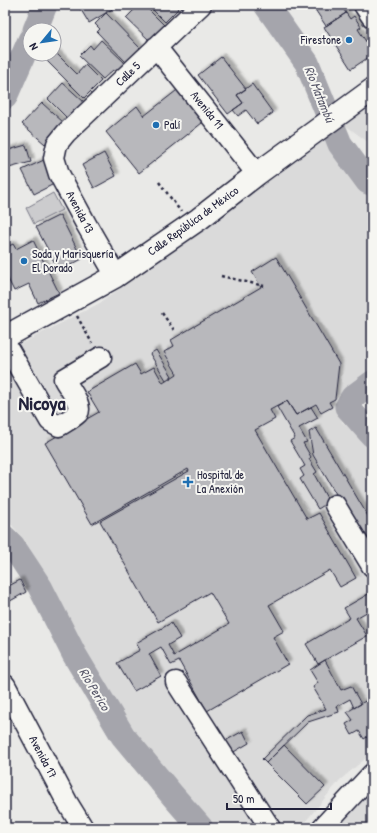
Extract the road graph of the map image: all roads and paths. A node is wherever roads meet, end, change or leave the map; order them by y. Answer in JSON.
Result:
{"nodes":[{"id":1,"x":201,"y":5,"type":"edge"},
{"id":2,"x":364,"y":5,"type":"edge"},
{"id":3,"x":372,"y":17,"type":"edge"},
{"id":4,"x":156,"y":47,"type":"junction"},
{"id":5,"x":372,"y":90,"type":"edge"},
{"id":6,"x":56,"y":144,"type":"joint"},
{"id":7,"x":258,"y":174,"type":"junction"},
{"id":8,"x":159,"y":182,"type":"dead end"},
{"id":9,"x":190,"y":225,"type":"junction"},
{"id":10,"x":116,"y":276,"type":"junction"},
{"id":11,"x":221,"y":276,"type":"dead end"},
{"id":12,"x":264,"y":286,"type":"dead end"},
{"id":13,"x":69,"y":302,"type":"junction"},
{"id":14,"x":162,"y":313,"type":"dead end"},
{"id":15,"x":174,"y":330,"type":"dead end"},
{"id":16,"x":5,"y":338,"type":"edge"},
{"id":17,"x":5,"y":343,"type":"edge"},
{"id":18,"x":101,"y":357,"type":"joint"},
{"id":19,"x":335,"y":505,"type":"dead end"},
{"id":20,"x":372,"y":566,"type":"edge"},
{"id":21,"x":176,"y":682,"type":"dead end"},
{"id":22,"x":5,"y":685,"type":"edge"},
{"id":23,"x":11,"y":715,"type":"edge"},
{"id":24,"x":372,"y":774,"type":"edge"},
{"id":25,"x":83,"y":828,"type":"edge"},
{"id":26,"x":270,"y":828,"type":"edge"},
{"id":27,"x":322,"y":828,"type":"edge"}],
"edges":[{"from":1,"to":4,"type":"street","name":"Calle 5"},
{"from":2,"to":3,"type":"street"},
{"from":4,"to":6,"type":"street","name":"Calle 5"},
{"from":4,"to":7,"type":"street","name":"Avenida 11"},
{"from":5,"to":7,"type":"main road","name":"Calle República de México"},
{"from":6,"to":10,"type":"street","name":"Avenida 13"},
{"from":7,"to":9,"type":"main road","name":"Calle República de México"},
{"from":8,"to":9,"type":"path"},
{"from":9,"to":10,"type":"main road","name":"Calle República de México"},
{"from":10,"to":13,"type":"main road","name":"Calle República de México"},
{"from":11,"to":12,"type":"path"},
{"from":13,"to":16,"type":"main road","name":"Calle República de México"},
{"from":13,"to":18,"type":"path"},
{"from":14,"to":15,"type":"path"},
{"from":17,"to":18,"type":"street"},
{"from":19,"to":20,"type":"street"},
{"from":21,"to":26,"type":"street"},
{"from":22,"to":23,"type":"street","name":"Avenida 17"},
{"from":23,"to":25,"type":"street","name":"Avenida 17"},
{"from":24,"to":27,"type":"street"}]}
